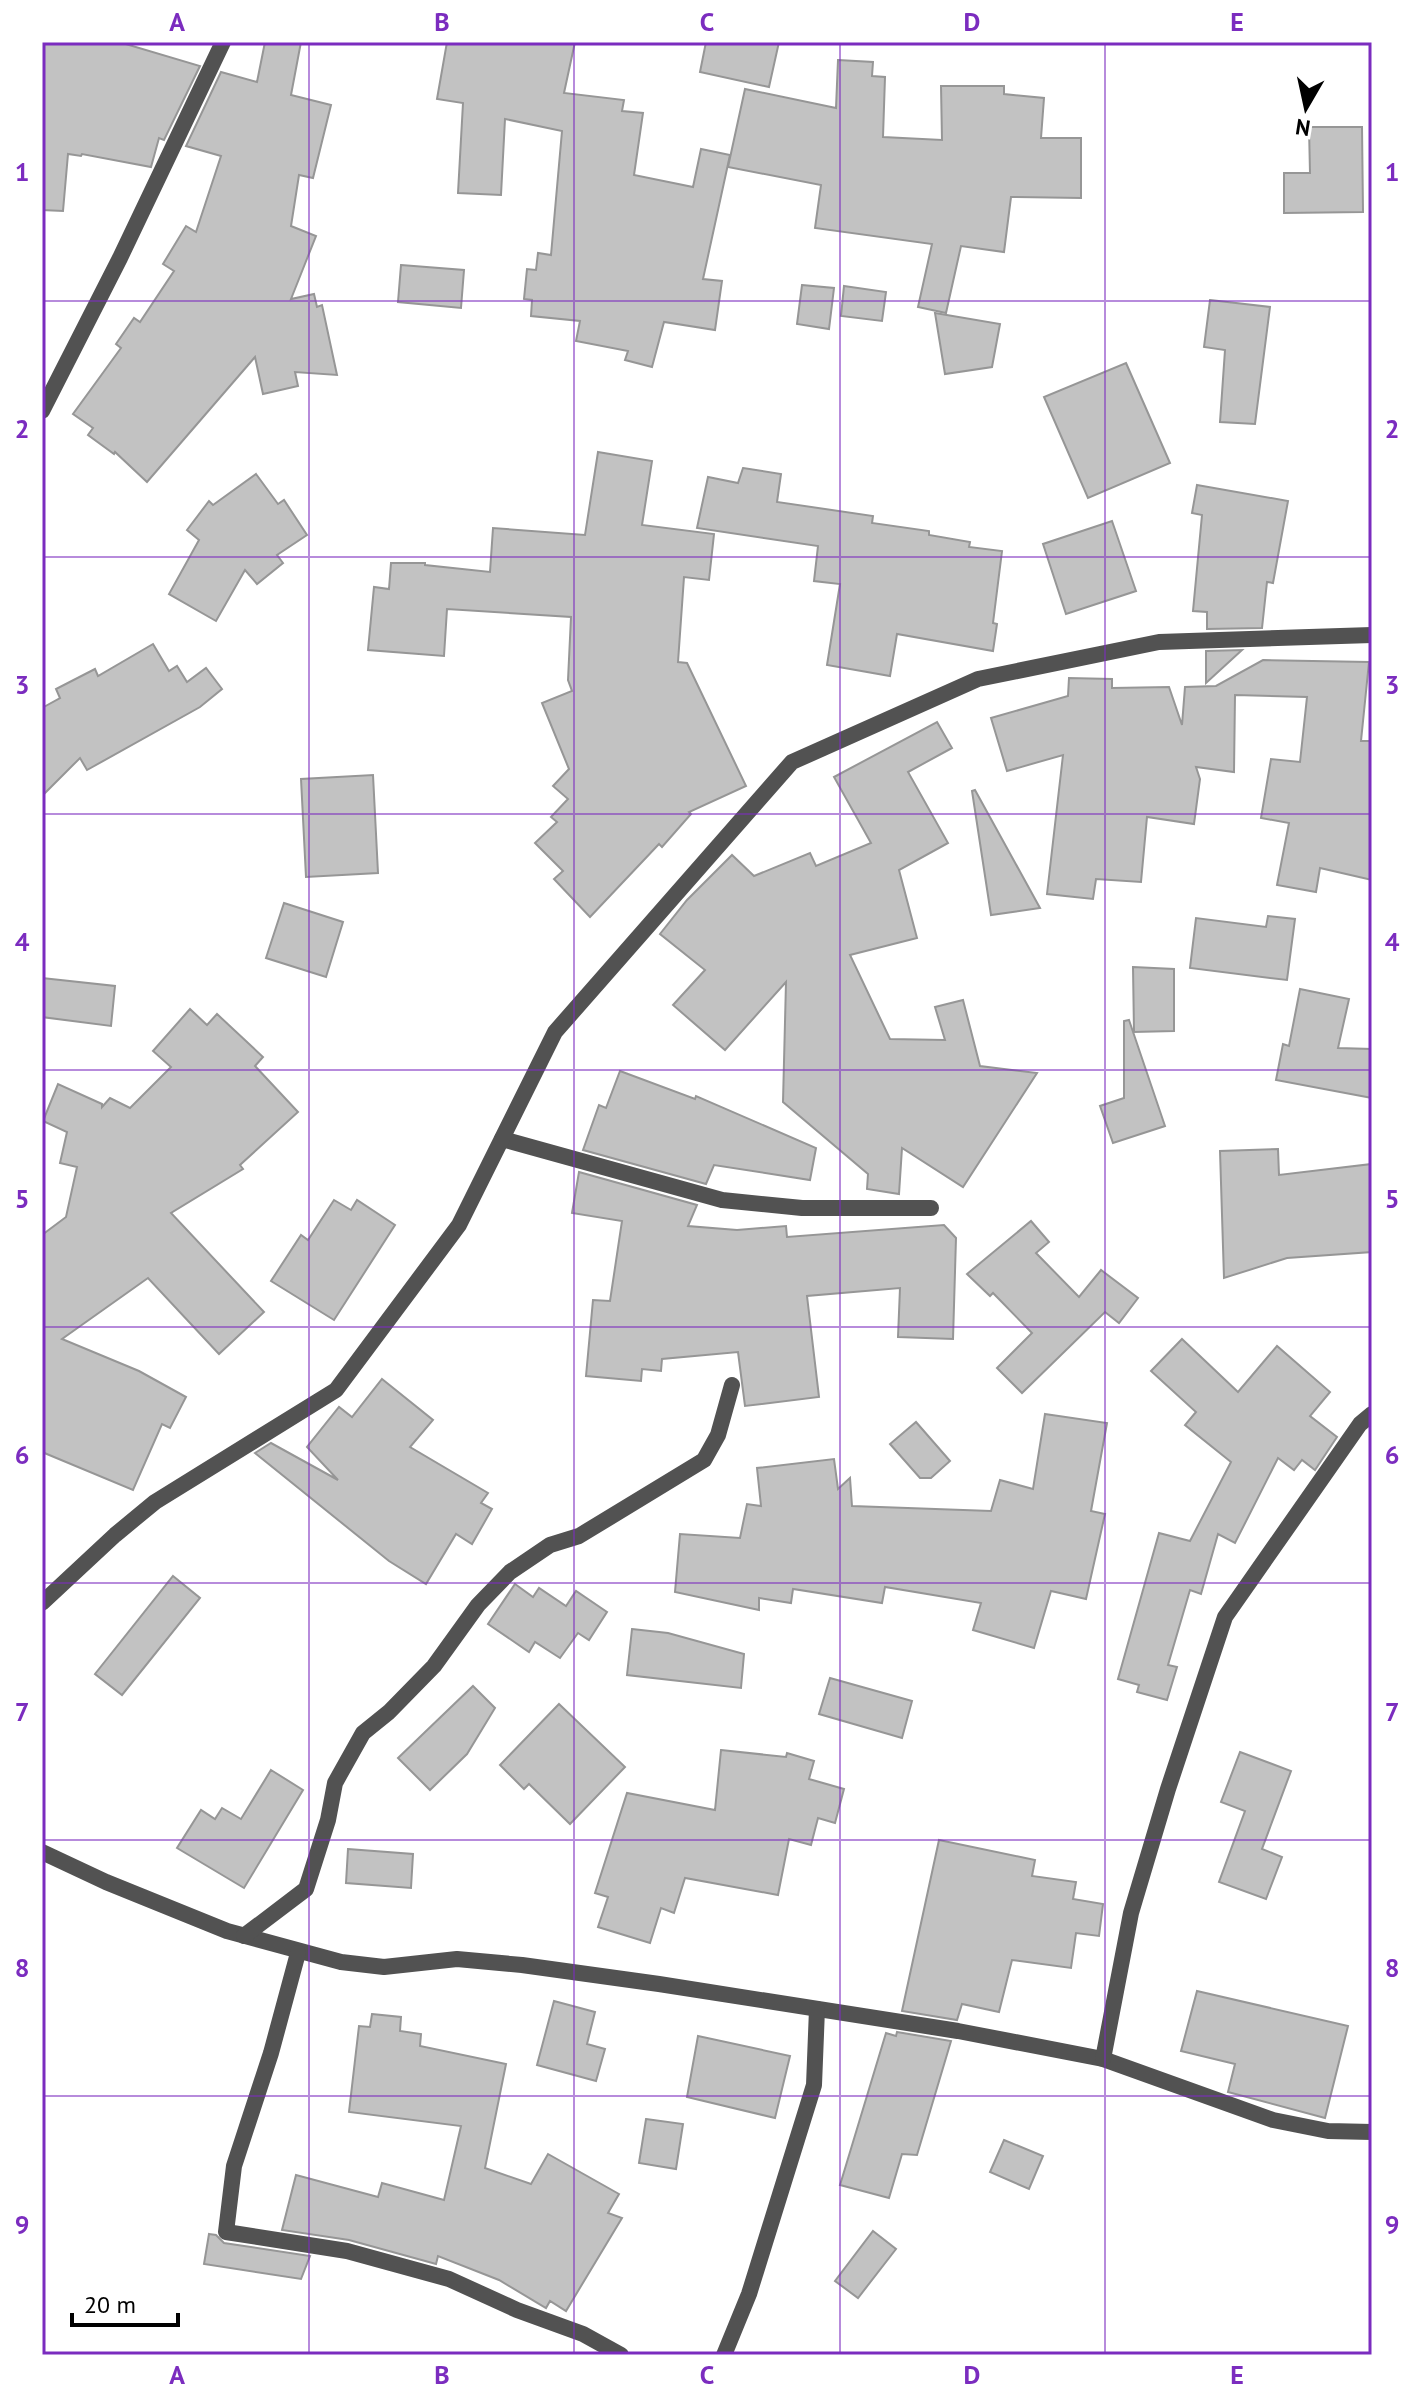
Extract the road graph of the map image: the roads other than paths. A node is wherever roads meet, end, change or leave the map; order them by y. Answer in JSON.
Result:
{"nodes":[{"id":1,"x":223,"y":42,"type":"edge"},
{"id":2,"x":42,"y":411,"type":"edge"},
{"id":3,"x":1372,"y":635,"type":"edge"},
{"id":4,"x":502,"y":1139,"type":"junction"},
{"id":5,"x":931,"y":1208,"type":"dead end"},
{"id":6,"x":732,"y":1385,"type":"dead end"},
{"id":7,"x":1372,"y":1414,"type":"edge"},
{"id":8,"x":42,"y":1603,"type":"edge"},
{"id":9,"x":42,"y":1852,"type":"edge"},
{"id":10,"x":244,"y":1936,"type":"junction"},
{"id":11,"x":298,"y":1953,"type":"junction"},
{"id":12,"x":817,"y":2009,"type":"junction"},
{"id":13,"x":1103,"y":2059,"type":"junction"},
{"id":14,"x":1372,"y":2132,"type":"edge"},
{"id":15,"x":621,"y":2355,"type":"edge"},
{"id":16,"x":724,"y":2355,"type":"edge"}],
"edges":[{"from":1,"to":2,"type":"street"},
{"from":3,"to":4,"type":"street"},
{"from":4,"to":5,"type":"street"},
{"from":4,"to":8,"type":"street"},
{"from":6,"to":10,"type":"street"},
{"from":7,"to":13,"type":"street"},
{"from":9,"to":10,"type":"street"},
{"from":10,"to":11,"type":"street"},
{"from":11,"to":12,"type":"street"},
{"from":11,"to":15,"type":"street"},
{"from":12,"to":13,"type":"street"},
{"from":12,"to":16,"type":"street"},
{"from":13,"to":14,"type":"street"}]}
